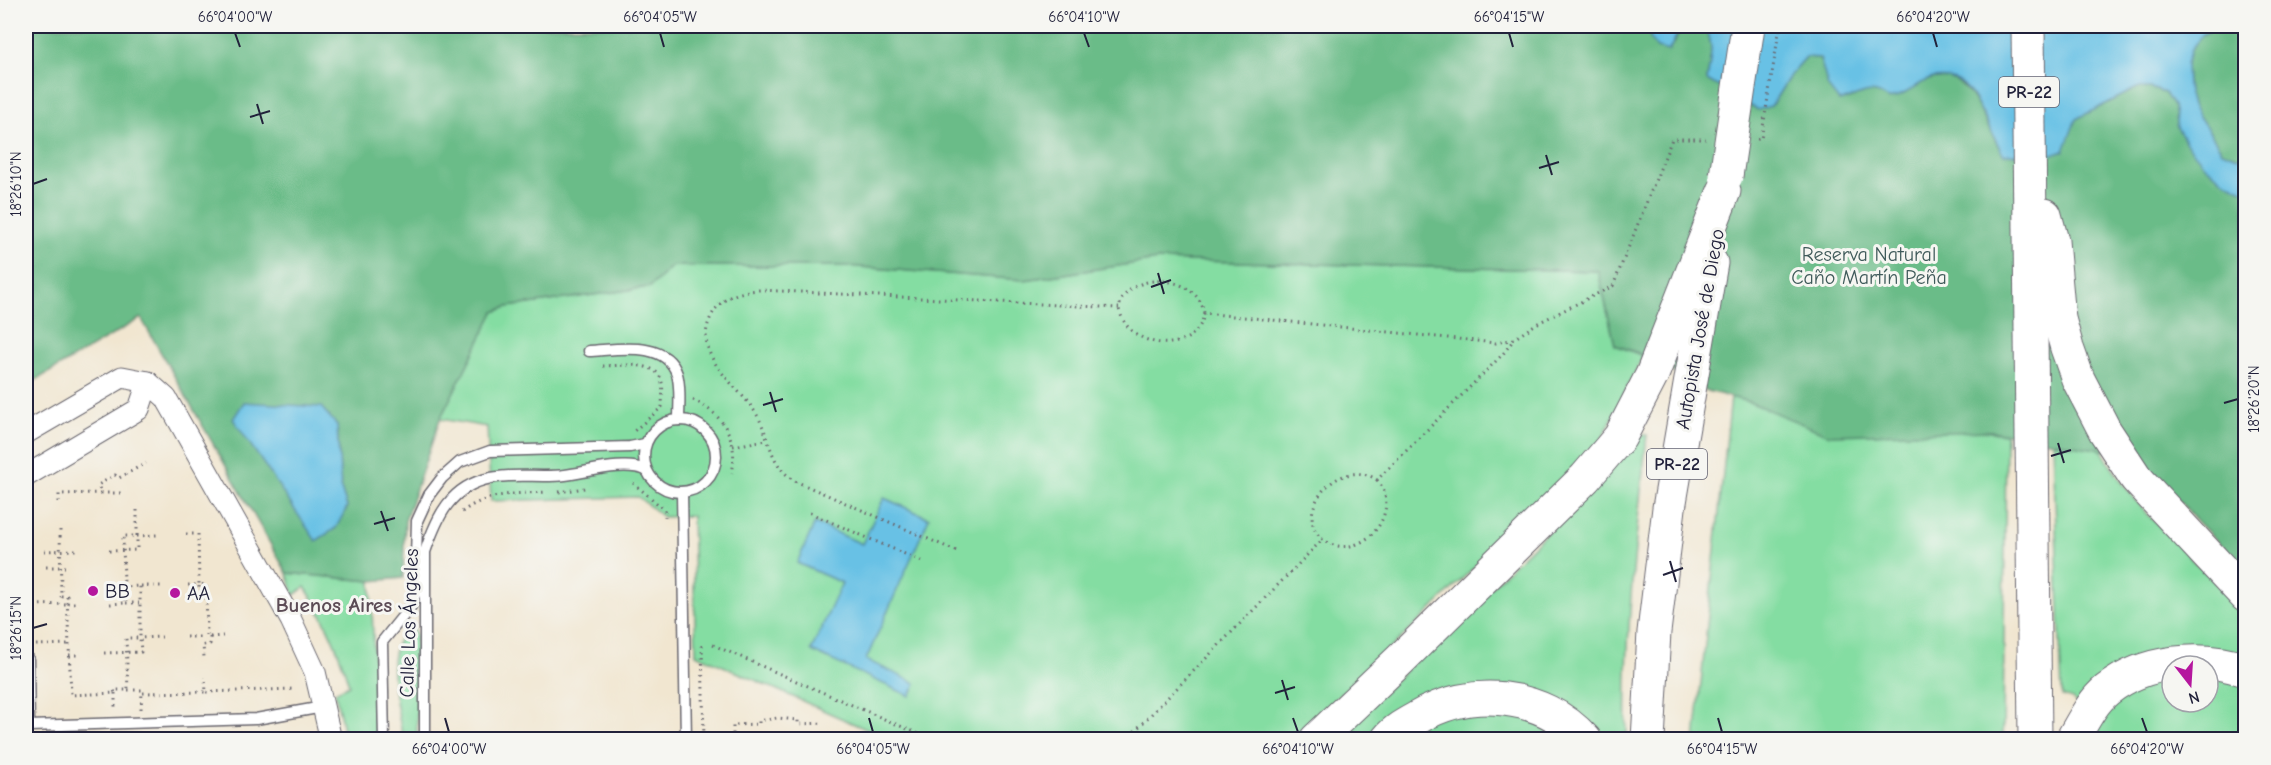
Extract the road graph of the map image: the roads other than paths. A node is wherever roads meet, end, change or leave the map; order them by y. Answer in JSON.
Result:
{"nodes":[{"id":1,"x":1748,"y":26,"type":"edge"},
{"id":2,"x":2028,"y":26,"type":"edge"},
{"id":3,"x":2029,"y":159,"type":"junction"},
{"id":4,"x":1725,"y":183,"type":"junction"},
{"id":5,"x":589,"y":351,"type":"dead end"},
{"id":6,"x":148,"y":382,"type":"junction"},
{"id":7,"x":679,"y":420,"type":"junction"},
{"id":8,"x":26,"y":433,"type":"edge"},
{"id":9,"x":645,"y":444,"type":"junction"},
{"id":10,"x":646,"y":470,"type":"junction"},
{"id":11,"x":26,"y":476,"type":"edge"},
{"id":12,"x":682,"y":492,"type":"junction"},
{"id":13,"x":2246,"y":596,"type":"edge"},
{"id":14,"x":28,"y":658,"type":"dead end"},
{"id":15,"x":2246,"y":670,"type":"edge"},
{"id":16,"x":323,"y":707,"type":"junction"},
{"id":17,"x":331,"y":740,"type":"edge"},
{"id":18,"x":384,"y":740,"type":"edge"},
{"id":19,"x":425,"y":740,"type":"edge"},
{"id":20,"x":686,"y":740,"type":"edge"},
{"id":21,"x":1316,"y":740,"type":"edge"},
{"id":22,"x":1387,"y":740,"type":"edge"},
{"id":23,"x":1585,"y":740,"type":"edge"},
{"id":24,"x":1648,"y":740,"type":"edge"},
{"id":25,"x":2035,"y":740,"type":"edge"},
{"id":26,"x":2072,"y":740,"type":"edge"}],
"edges":[{"from":1,"to":4,"type":"highway","name":"Autopista José de Diego","number":"PR-22","bridge":true},
{"from":2,"to":3,"type":"highway","number":"PR-22"},
{"from":3,"to":13,"type":"highway"},
{"from":3,"to":25,"type":"highway","number":"PR-22"},
{"from":4,"to":21,"type":"highway"},
{"from":4,"to":24,"type":"highway","name":"Autopista José de Diego","number":"PR-22"},
{"from":5,"to":7,"type":"lane"},
{"from":6,"to":8,"type":"street"},
{"from":6,"to":11,"type":"street"},
{"from":6,"to":16,"type":"street"},
{"from":7,"to":9,"type":"lane"},
{"from":7,"to":12,"type":"lane"},
{"from":9,"to":10,"type":"lane"},
{"from":9,"to":18,"type":"lane","name":"Calle Los Ángeles"},
{"from":10,"to":12,"type":"lane"},
{"from":10,"to":19,"type":"lane","name":"Calle Los Ángeles"},
{"from":12,"to":20,"type":"lane"},
{"from":14,"to":16,"type":"lane"},
{"from":15,"to":26,"type":"highway"},
{"from":16,"to":17,"type":"street"},
{"from":22,"to":23,"type":"highway"}]}
